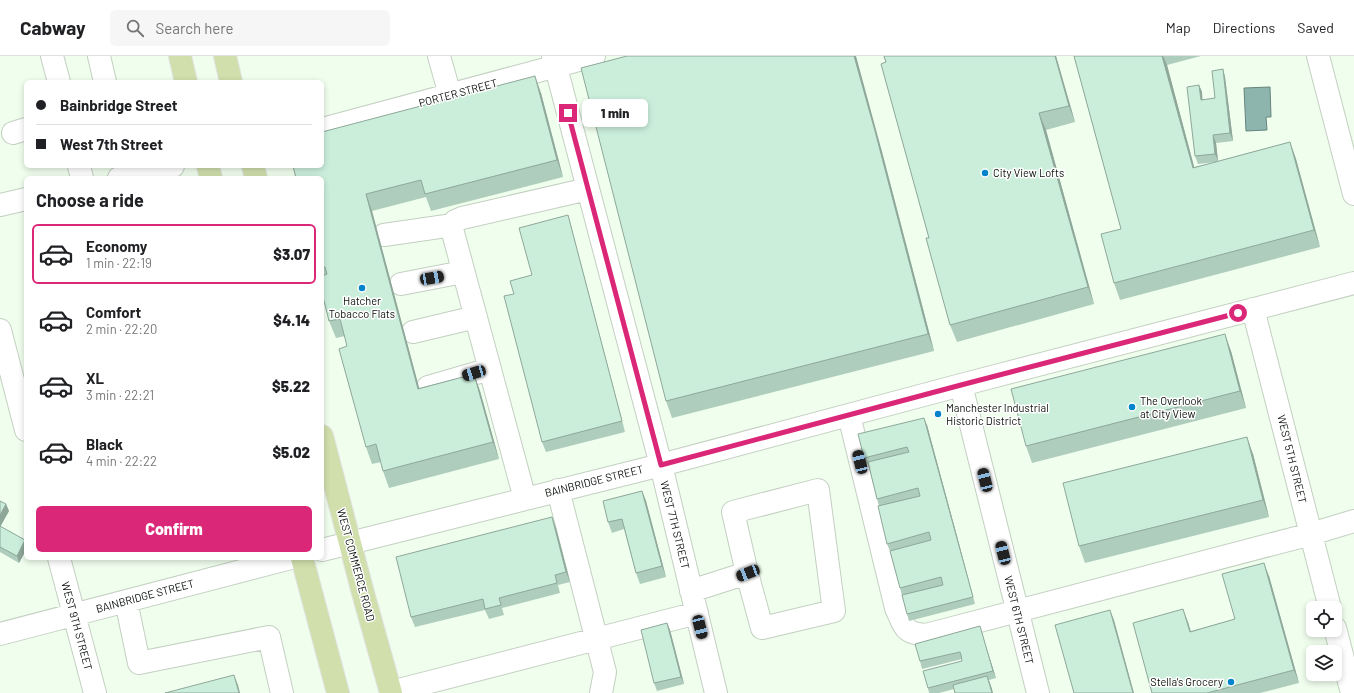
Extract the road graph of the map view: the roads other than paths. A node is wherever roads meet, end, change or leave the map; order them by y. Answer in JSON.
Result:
{"nodes":[{"id":1,"x":52,"y":56,"type":"edge"},
{"id":2,"x":99,"y":56,"type":"edge"},
{"id":3,"x":180,"y":56,"type":"edge"},
{"id":4,"x":225,"y":56,"type":"edge"},
{"id":5,"x":439,"y":56,"type":"edge"},
{"id":6,"x":594,"y":56,"type":"edge"},
{"id":7,"x":1318,"y":56,"type":"edge"},
{"id":8,"x":555,"y":61,"type":"edge"},
{"id":9,"x":58,"y":80,"type":"edge"},
{"id":10,"x":105,"y":80,"type":"edge"},
{"id":11,"x":186,"y":80,"type":"edge"},
{"id":12,"x":231,"y":80,"type":"edge"},
{"id":13,"x":450,"y":95,"type":"junction"},
{"id":14,"x":324,"y":128,"type":"edge"},
{"id":15,"x":164,"y":168,"type":"edge"},
{"id":16,"x":128,"y":176,"type":"edge"},
{"id":17,"x":588,"y":189,"type":"junction"},
{"id":18,"x":1354,"y":194,"type":"edge"},
{"id":19,"x":24,"y":199,"type":"edge"},
{"id":20,"x":0,"y":205,"type":"edge"},
{"id":21,"x":453,"y":225,"type":"junction"},
{"id":22,"x":384,"y":235,"type":"dead end"},
{"id":23,"x":464,"y":272,"type":"junction"},
{"id":24,"x":1354,"y":283,"type":"edge"},
{"id":25,"x":401,"y":284,"type":"dead end"},
{"id":26,"x":1253,"y":309,"type":"junction"},
{"id":27,"x":476,"y":317,"type":"junction"},
{"id":28,"x":0,"y":330,"type":"edge"},
{"id":29,"x":413,"y":332,"type":"dead end"},
{"id":30,"x":490,"y":369,"type":"junction"},
{"id":31,"x":961,"y":385,"type":"junction"},
{"id":32,"x":428,"y":387,"type":"edge"},
{"id":33,"x":849,"y":415,"type":"junction"},
{"id":34,"x":24,"y":422,"type":"edge"},
{"id":35,"x":324,"y":444,"type":"edge"},
{"id":36,"x":661,"y":465,"type":"junction"},
{"id":37,"x":558,"y":490,"type":"junction"},
{"id":38,"x":525,"y":499,"type":"junction"},
{"id":39,"x":1354,"y":521,"type":"edge"},
{"id":40,"x":1311,"y":534,"type":"junction"},
{"id":41,"x":350,"y":543,"type":"junction"},
{"id":42,"x":324,"y":550,"type":"edge"},
{"id":43,"x":60,"y":560,"type":"edge"},
{"id":44,"x":283,"y":560,"type":"edge"},
{"id":45,"x":303,"y":560,"type":"edge"},
{"id":46,"x":748,"y":573,"type":"junction"},
{"id":47,"x":691,"y":592,"type":"junction"},
{"id":48,"x":126,"y":601,"type":"junction"},
{"id":49,"x":1328,"y":601,"type":"edge"},
{"id":50,"x":1017,"y":612,"type":"junction"},
{"id":51,"x":697,"y":613,"type":"junction"},
{"id":52,"x":74,"y":615,"type":"junction"},
{"id":53,"x":0,"y":634,"type":"edge"},
{"id":54,"x":1337,"y":637,"type":"edge"},
{"id":55,"x":596,"y":640,"type":"junction"},
{"id":56,"x":391,"y":692,"type":"edge"},
{"id":57,"x":95,"y":693,"type":"edge"},
{"id":58,"x":282,"y":693,"type":"edge"},
{"id":59,"x":338,"y":693,"type":"edge"},
{"id":60,"x":601,"y":693,"type":"edge"},
{"id":61,"x":716,"y":693,"type":"edge"},
{"id":62,"x":1038,"y":693,"type":"edge"},
{"id":63,"x":1352,"y":693,"type":"edge"}],
"edges":[{"from":1,"to":9,"type":"street"},
{"from":2,"to":10,"type":"street"},
{"from":3,"to":11,"type":"main road"},
{"from":4,"to":12,"type":"main road"},
{"from":5,"to":13,"type":"street"},
{"from":6,"to":8,"type":"street","name":"PORTER STREET"},
{"from":7,"to":18,"type":"street"},
{"from":8,"to":13,"type":"street","name":"PORTER STREET"},
{"from":8,"to":17,"type":"street","name":"WEST 7TH STREET"},
{"from":13,"to":14,"type":"street","name":"PORTER STREET"},
{"from":15,"to":16,"type":"street"},
{"from":17,"to":21,"type":"street"},
{"from":17,"to":36,"type":"street","name":"WEST 7TH STREET"},
{"from":19,"to":20,"type":"street"},
{"from":21,"to":22,"type":"street"},
{"from":21,"to":23,"type":"street"},
{"from":23,"to":25,"type":"street"},
{"from":23,"to":27,"type":"street"},
{"from":24,"to":26,"type":"street","name":"BAINBRIDGE STREET"},
{"from":26,"to":31,"type":"street","name":"BAINBRIDGE STREET"},
{"from":26,"to":40,"type":"street","name":"WEST 5TH STREET"},
{"from":27,"to":29,"type":"street"},
{"from":27,"to":30,"type":"street"},
{"from":28,"to":34,"type":"street"},
{"from":30,"to":32,"type":"street"},
{"from":30,"to":38,"type":"street"},
{"from":31,"to":33,"type":"street","name":"BAINBRIDGE STREET"},
{"from":31,"to":50,"type":"street","name":"WEST 6TH STREET"},
{"from":33,"to":36,"type":"street","name":"BAINBRIDGE STREET"},
{"from":33,"to":50,"type":"street"},
{"from":35,"to":41,"type":"main road","name":"WEST COMMERCE ROAD"},
{"from":36,"to":37,"type":"street","name":"BAINBRIDGE STREET"},
{"from":36,"to":47,"type":"street","name":"WEST 7TH STREET"},
{"from":37,"to":38,"type":"street","name":"BAINBRIDGE STREET"},
{"from":37,"to":55,"type":"street"},
{"from":38,"to":41,"type":"street","name":"BAINBRIDGE STREET"},
{"from":39,"to":40,"type":"street"},
{"from":40,"to":49,"type":"street","name":"WEST 5TH STREET"},
{"from":40,"to":50,"type":"street"},
{"from":41,"to":42,"type":"street","name":"BAINBRIDGE STREET"},
{"from":41,"to":56,"type":"main road","name":"WEST COMMERCE ROAD"},
{"from":43,"to":52,"type":"street","name":"WEST 9TH STREET"},
{"from":44,"to":48,"type":"street","name":"BAINBRIDGE STREET"},
{"from":45,"to":59,"type":"main road"},
{"from":46,"to":46,"type":"street"},
{"from":46,"to":47,"type":"street"},
{"from":47,"to":51,"type":"street","name":"WEST 7TH STREET"},
{"from":48,"to":52,"type":"street","name":"BAINBRIDGE STREET"},
{"from":48,"to":58,"type":"street"},
{"from":50,"to":62,"type":"street","name":"WEST 6TH STREET"},
{"from":51,"to":55,"type":"street"},
{"from":51,"to":61,"type":"street","name":"WEST 7TH STREET"},
{"from":52,"to":53,"type":"street","name":"BAINBRIDGE STREET"},
{"from":52,"to":57,"type":"street","name":"WEST 9TH STREET"},
{"from":54,"to":63,"type":"street"},
{"from":55,"to":56,"type":"street"},
{"from":55,"to":60,"type":"street"}]}
